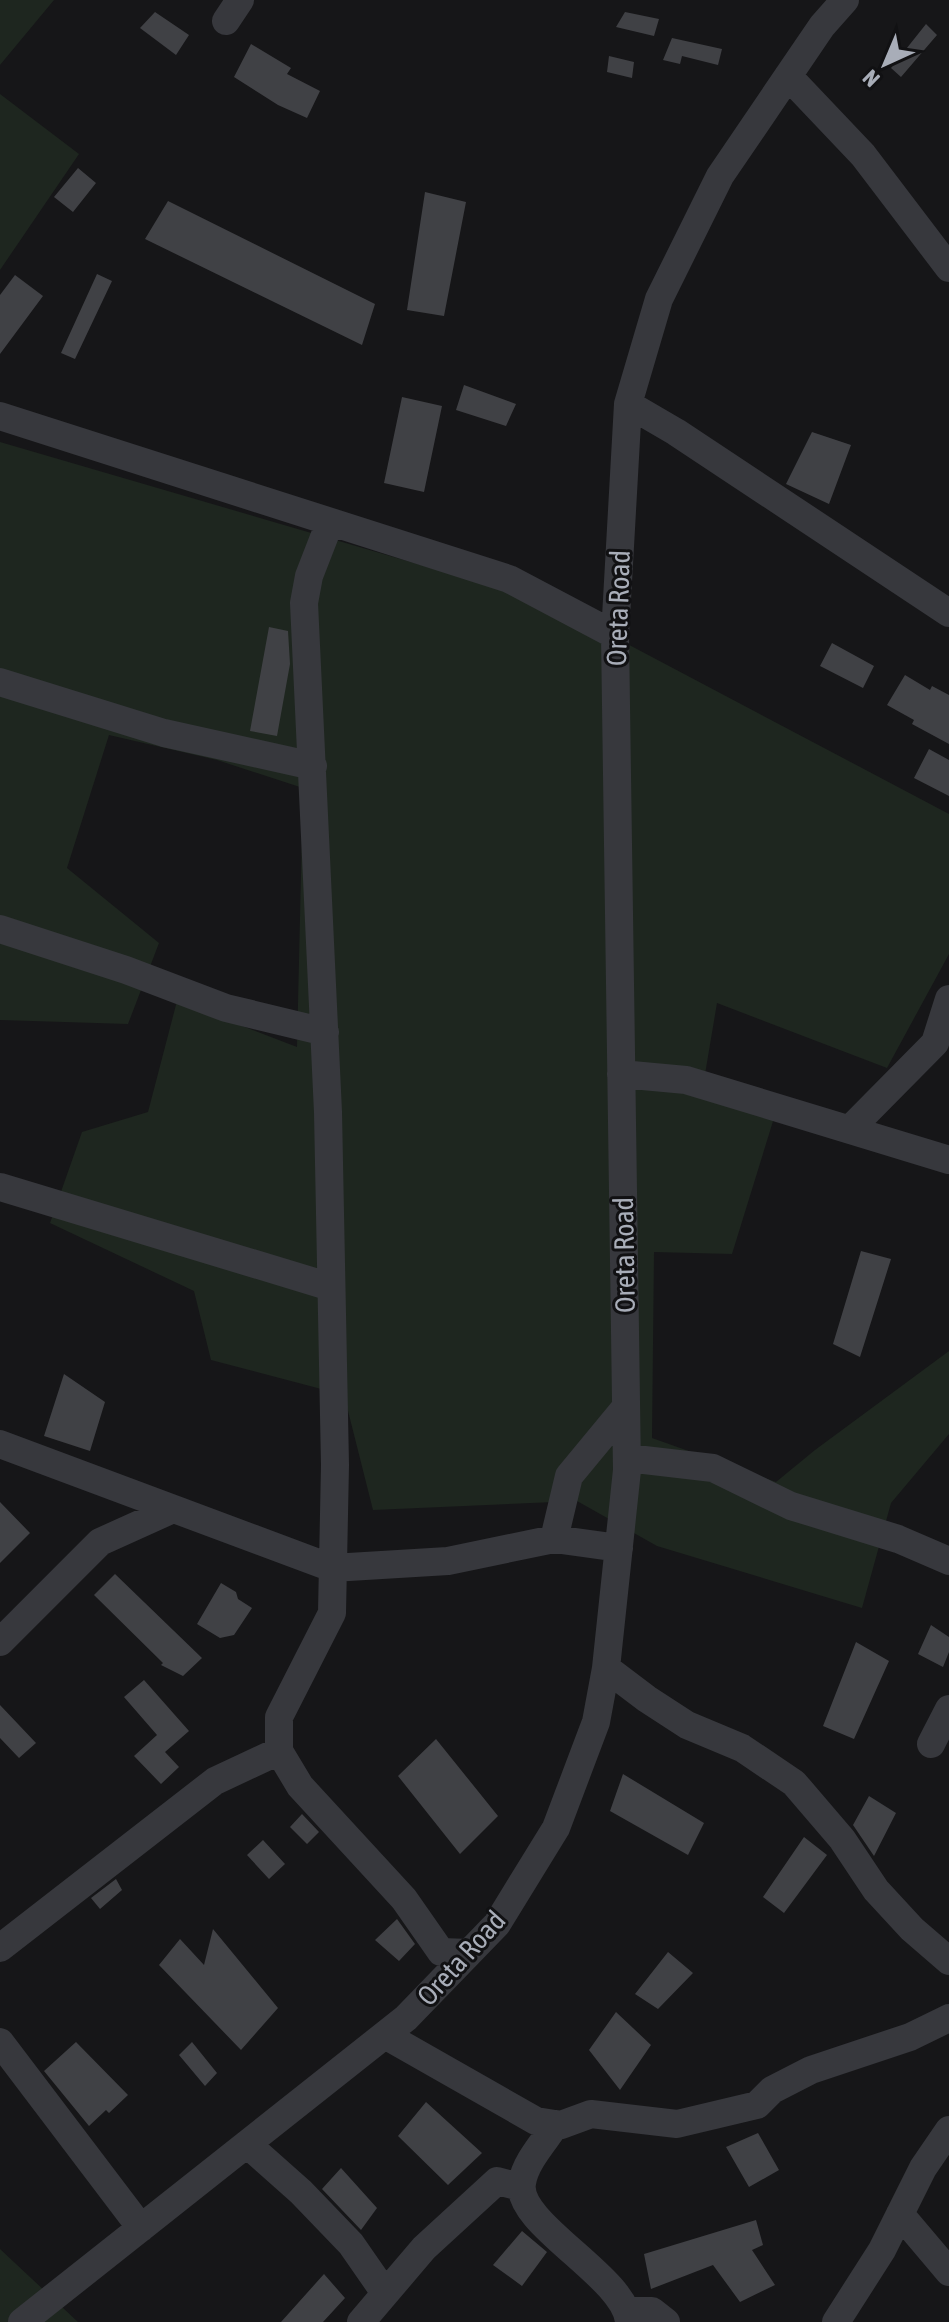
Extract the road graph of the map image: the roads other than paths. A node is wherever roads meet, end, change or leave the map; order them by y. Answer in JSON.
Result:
{"nodes":[{"id":1,"x":845,"y":0,"type":"edge"},
{"id":2,"x":788,"y":76,"type":"junction"},
{"id":3,"x":949,"y":268,"type":"edge"},
{"id":4,"x":628,"y":404,"type":"junction"},
{"id":5,"x":0,"y":416,"type":"edge"},
{"id":6,"x":330,"y":522,"type":"junction"},
{"id":7,"x":949,"y":613,"type":"edge"},
{"id":8,"x":615,"y":635,"type":"junction"},
{"id":9,"x":0,"y":682,"type":"edge"},
{"id":10,"x":313,"y":766,"type":"junction"},
{"id":11,"x":0,"y":929,"type":"edge"},
{"id":12,"x":949,"y":999,"type":"edge"},
{"id":13,"x":325,"y":1032,"type":"junction"},
{"id":14,"x":621,"y":1074,"type":"junction"},
{"id":15,"x":850,"y":1129,"type":"junction"},
{"id":16,"x":949,"y":1160,"type":"edge"},
{"id":17,"x":0,"y":1187,"type":"edge"},
{"id":18,"x":331,"y":1287,"type":"junction"},
{"id":19,"x":626,"y":1407,"type":"junction"},
{"id":20,"x":0,"y":1444,"type":"edge"},
{"id":21,"x":627,"y":1458,"type":"junction"},
{"id":22,"x":173,"y":1509,"type":"junction"},
{"id":23,"x":554,"y":1539,"type":"junction"},
{"id":24,"x":619,"y":1548,"type":"junction"},
{"id":25,"x":949,"y":1561,"type":"edge"},
{"id":26,"x":332,"y":1568,"type":"junction"},
{"id":27,"x":0,"y":1642,"type":"edge"},
{"id":28,"x":606,"y":1668,"type":"junction"},
{"id":29,"x":949,"y":1709,"type":"edge"},
{"id":30,"x":931,"y":1744,"type":"dead end"},
{"id":31,"x":279,"y":1751,"type":"junction"},
{"id":32,"x":0,"y":1948,"type":"edge"},
{"id":33,"x":469,"y":1953,"type":"junction"},
{"id":34,"x":949,"y":1961,"type":"edge"},
{"id":35,"x":949,"y":2018,"type":"edge"},
{"id":36,"x":385,"y":2035,"type":"junction"},
{"id":37,"x":0,"y":2042,"type":"edge"},
{"id":38,"x":556,"y":2124,"type":"junction"},
{"id":39,"x":949,"y":2130,"type":"edge"},
{"id":40,"x":247,"y":2144,"type":"junction"},
{"id":41,"x":520,"y":2187,"type":"junction"},
{"id":42,"x":900,"y":2214,"type":"junction"},
{"id":43,"x":141,"y":2228,"type":"junction"},
{"id":44,"x":949,"y":2272,"type":"edge"},
{"id":45,"x":385,"y":2293,"type":"junction"},
{"id":46,"x":629,"y":2317,"type":"edge"},
{"id":47,"x":22,"y":2322,"type":"edge"},
{"id":48,"x":361,"y":2322,"type":"edge"},
{"id":49,"x":666,"y":2322,"type":"edge"},
{"id":50,"x":836,"y":2322,"type":"edge"}],
"edges":[{"from":1,"to":2,"type":"street","name":"Oreta Road"},
{"from":2,"to":3,"type":"street"},
{"from":2,"to":4,"type":"street","name":"Oreta Road"},
{"from":4,"to":7,"type":"street"},
{"from":4,"to":8,"type":"street","name":"Oreta Road"},
{"from":5,"to":6,"type":"street"},
{"from":6,"to":8,"type":"street"},
{"from":6,"to":10,"type":"street"},
{"from":8,"to":14,"type":"street","name":"Oreta Road"},
{"from":9,"to":10,"type":"street"},
{"from":10,"to":13,"type":"street"},
{"from":11,"to":13,"type":"street"},
{"from":12,"to":15,"type":"street"},
{"from":13,"to":18,"type":"street"},
{"from":14,"to":15,"type":"street"},
{"from":14,"to":19,"type":"street","name":"Oreta Road"},
{"from":15,"to":16,"type":"street"},
{"from":17,"to":18,"type":"street"},
{"from":18,"to":26,"type":"street"},
{"from":19,"to":21,"type":"street","name":"Oreta Road"},
{"from":19,"to":23,"type":"street"},
{"from":20,"to":22,"type":"street"},
{"from":21,"to":24,"type":"street","name":"Oreta Road"},
{"from":21,"to":25,"type":"street"},
{"from":22,"to":26,"type":"street"},
{"from":22,"to":27,"type":"street"},
{"from":23,"to":24,"type":"street"},
{"from":23,"to":26,"type":"street"},
{"from":24,"to":28,"type":"street","name":"Oreta Road"},
{"from":26,"to":31,"type":"street"},
{"from":28,"to":33,"type":"street","name":"Oreta Road"},
{"from":28,"to":34,"type":"street"},
{"from":29,"to":30,"type":"street"},
{"from":31,"to":32,"type":"street"},
{"from":31,"to":33,"type":"street"},
{"from":33,"to":36,"type":"street","name":"Oreta Road"},
{"from":35,"to":38,"type":"street"},
{"from":36,"to":38,"type":"street"},
{"from":36,"to":40,"type":"street","name":"Oreta Road"},
{"from":37,"to":43,"type":"street"},
{"from":38,"to":41,"type":"street"},
{"from":39,"to":42,"type":"street"},
{"from":40,"to":43,"type":"street","name":"Oreta Road"},
{"from":40,"to":45,"type":"street"},
{"from":41,"to":45,"type":"street"},
{"from":41,"to":46,"type":"street"},
{"from":42,"to":44,"type":"street"},
{"from":42,"to":50,"type":"street"},
{"from":43,"to":47,"type":"street","name":"Oreta Road"},
{"from":45,"to":48,"type":"street"},
{"from":46,"to":49,"type":"street"}]}
